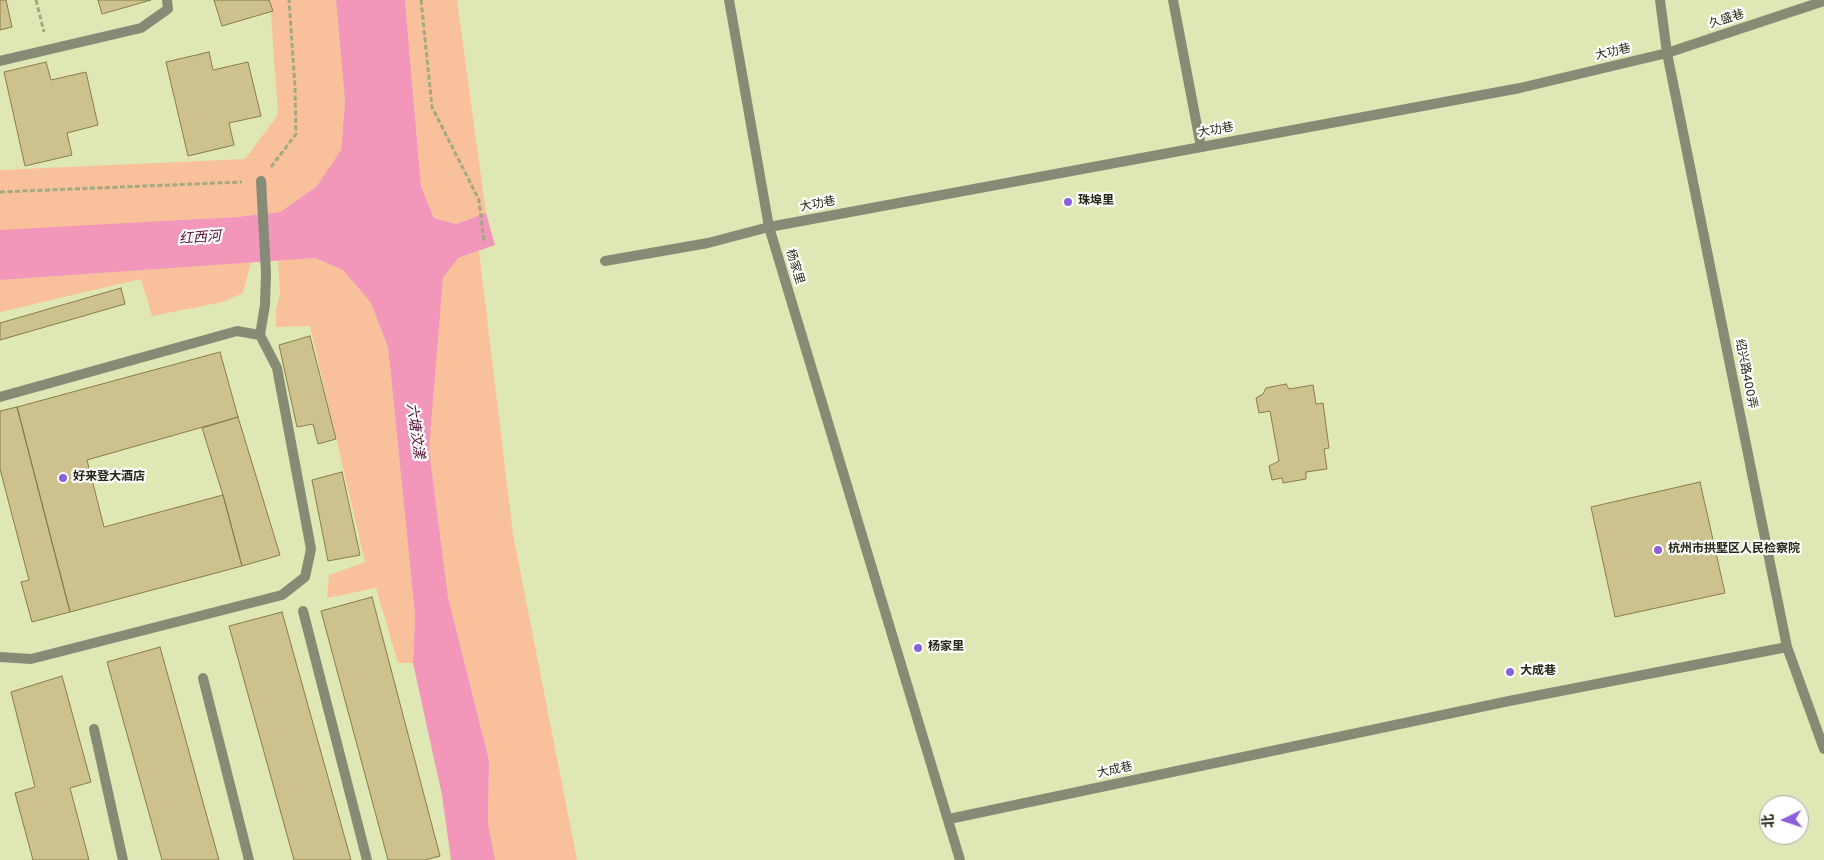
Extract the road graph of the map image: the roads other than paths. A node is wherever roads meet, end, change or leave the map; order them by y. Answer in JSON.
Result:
{"nodes":[{"id":1,"x":167,"y":0,"type":"edge"},
{"id":2,"x":729,"y":0,"type":"edge"},
{"id":3,"x":1173,"y":0,"type":"edge"},
{"id":4,"x":1660,"y":0,"type":"edge"},
{"id":5,"x":1824,"y":1,"type":"edge"},
{"id":6,"x":1667,"y":54,"type":"junction"},
{"id":7,"x":0,"y":61,"type":"edge"},
{"id":8,"x":1202,"y":146,"type":"junction"},
{"id":9,"x":261,"y":181,"type":"road end"},
{"id":10,"x":769,"y":227,"type":"junction"},
{"id":11,"x":605,"y":261,"type":"dead end"},
{"id":12,"x":260,"y":335,"type":"junction"},
{"id":13,"x":0,"y":397,"type":"edge"},
{"id":14,"x":303,"y":611,"type":"dead end"},
{"id":15,"x":1787,"y":647,"type":"junction"},
{"id":16,"x":0,"y":657,"type":"edge"},
{"id":17,"x":203,"y":678,"type":"dead end"},
{"id":18,"x":94,"y":729,"type":"dead end"},
{"id":19,"x":1824,"y":749,"type":"edge"},
{"id":20,"x":949,"y":819,"type":"junction"},
{"id":21,"x":123,"y":860,"type":"edge"},
{"id":22,"x":249,"y":860,"type":"edge"},
{"id":23,"x":367,"y":860,"type":"edge"},
{"id":24,"x":960,"y":860,"type":"edge"}],
"edges":[{"from":1,"to":7,"type":"street"},
{"from":2,"to":10,"type":"street","name":"杨家里"},
{"from":3,"to":8,"type":"street"},
{"from":4,"to":6,"type":"street","name":"绍兴路400弄"},
{"from":5,"to":6,"type":"street","name":"久盛巷"},
{"from":6,"to":8,"type":"street","name":"大功巷"},
{"from":6,"to":15,"type":"street","name":"绍兴路400弄"},
{"from":8,"to":10,"type":"street","name":"大功巷"},
{"from":9,"to":12,"type":"street"},
{"from":10,"to":11,"type":"street","name":"大功巷"},
{"from":10,"to":20,"type":"street","name":"杨家里"},
{"from":12,"to":13,"type":"street"},
{"from":12,"to":16,"type":"street"},
{"from":14,"to":23,"type":"street"},
{"from":15,"to":19,"type":"street","name":"绍兴路400弄"},
{"from":15,"to":20,"type":"street","name":"大成巷"},
{"from":17,"to":22,"type":"street"},
{"from":18,"to":21,"type":"street"},
{"from":20,"to":24,"type":"street","name":"杨家里"}]}
